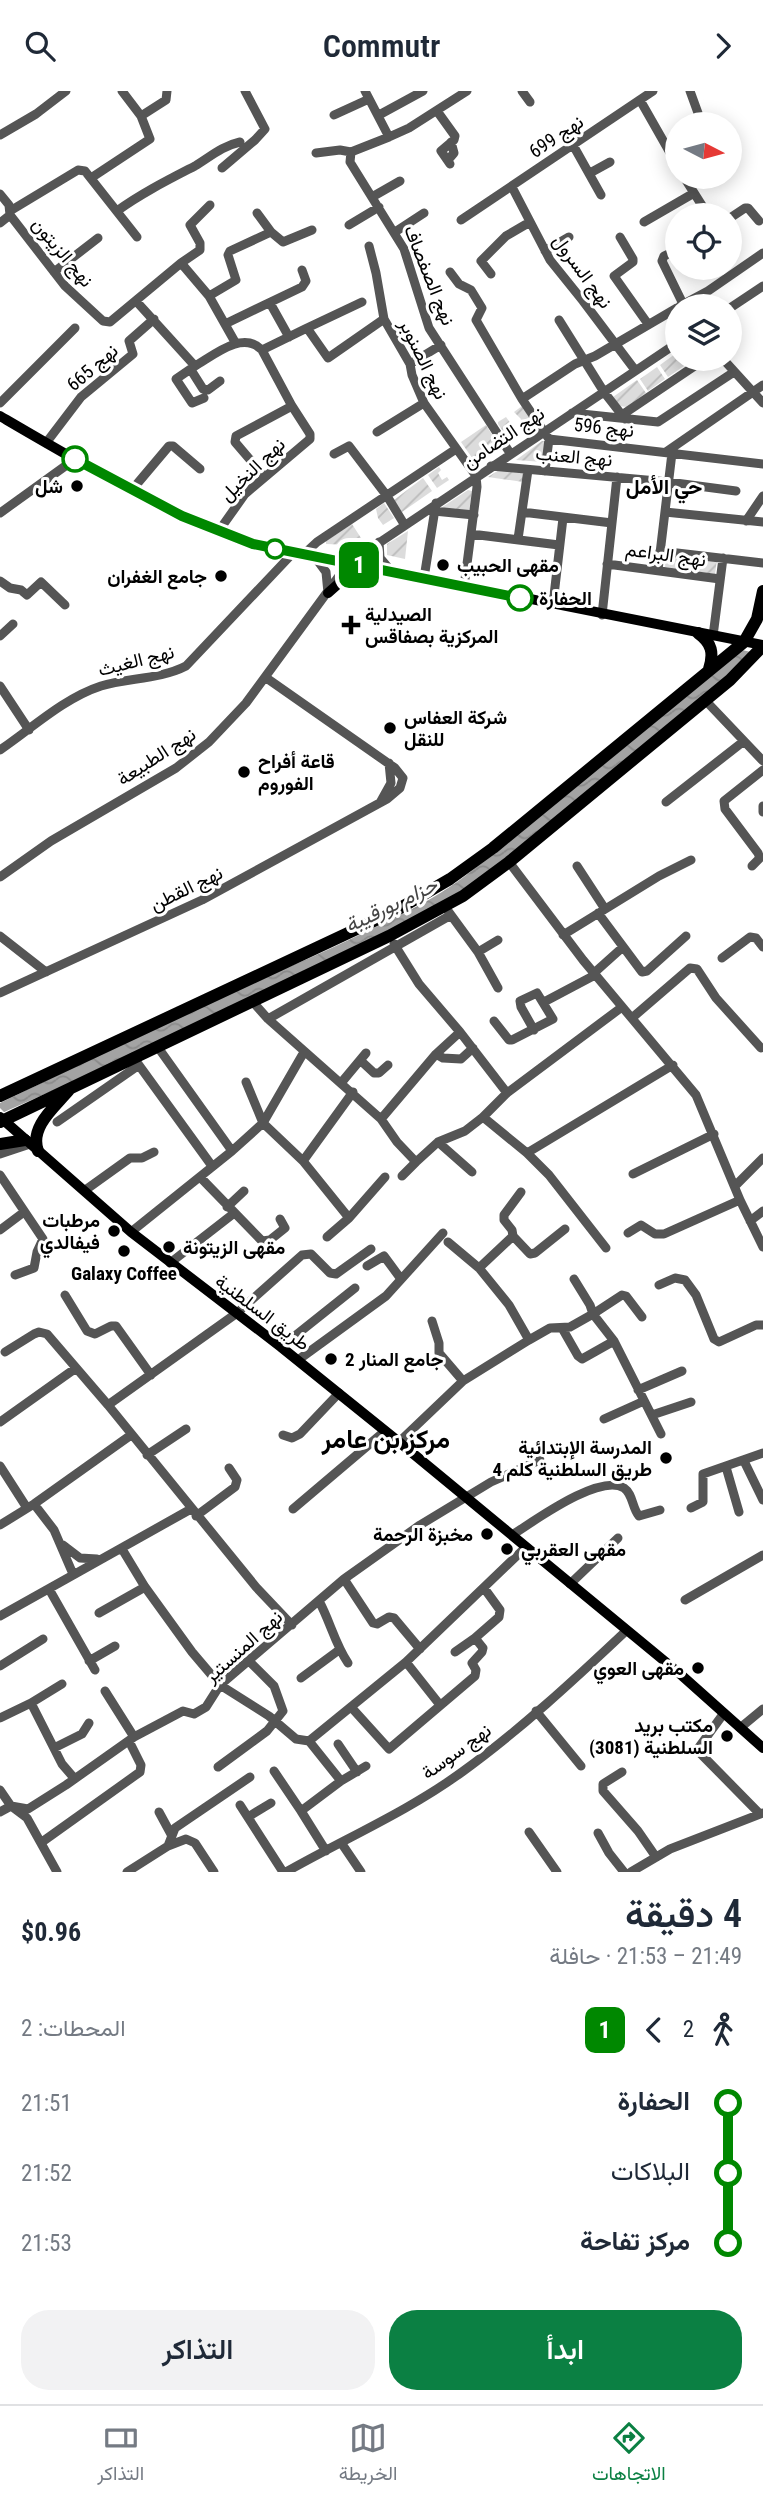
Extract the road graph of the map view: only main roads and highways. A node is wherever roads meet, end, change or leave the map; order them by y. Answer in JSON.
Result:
{"nodes":[{"id":1,"x":0,"y":416,"type":"edge"},
{"id":2,"x":377,"y":568,"type":"junction"},
{"id":3,"x":763,"y":591,"type":"edge"},
{"id":4,"x":328,"y":593,"type":"road end"},
{"id":5,"x":698,"y":632,"type":"junction"},
{"id":6,"x":744,"y":642,"type":"junction"},
{"id":7,"x":763,"y":645,"type":"edge"},
{"id":8,"x":709,"y":669,"type":"junction"},
{"id":9,"x":72,"y":1087,"type":"junction"},
{"id":10,"x":0,"y":1095,"type":"edge"},
{"id":11,"x":1,"y":1119,"type":"edge"},
{"id":12,"x":0,"y":1144,"type":"edge"},
{"id":13,"x":31,"y":1145,"type":"junction"},
{"id":14,"x":763,"y":1748,"type":"edge"}],
"edges":[{"from":1,"to":2,"type":"main road"},
{"from":2,"to":4,"type":"main road"},
{"from":2,"to":5,"type":"main road"},
{"from":3,"to":6,"type":"highway"},
{"from":5,"to":6,"type":"main road"},
{"from":5,"to":8,"type":"highway"},
{"from":6,"to":7,"type":"main road"},
{"from":6,"to":8,"type":"highway"},
{"from":7,"to":9,"type":"highway"},
{"from":8,"to":10,"type":"highway"},
{"from":9,"to":11,"type":"highway"},
{"from":9,"to":13,"type":"highway"},
{"from":11,"to":13,"type":"main road","name":"طريق السلطنية"},
{"from":12,"to":13,"type":"highway"},
{"from":13,"to":14,"type":"main road","name":"طريق السلطنية"}]}
